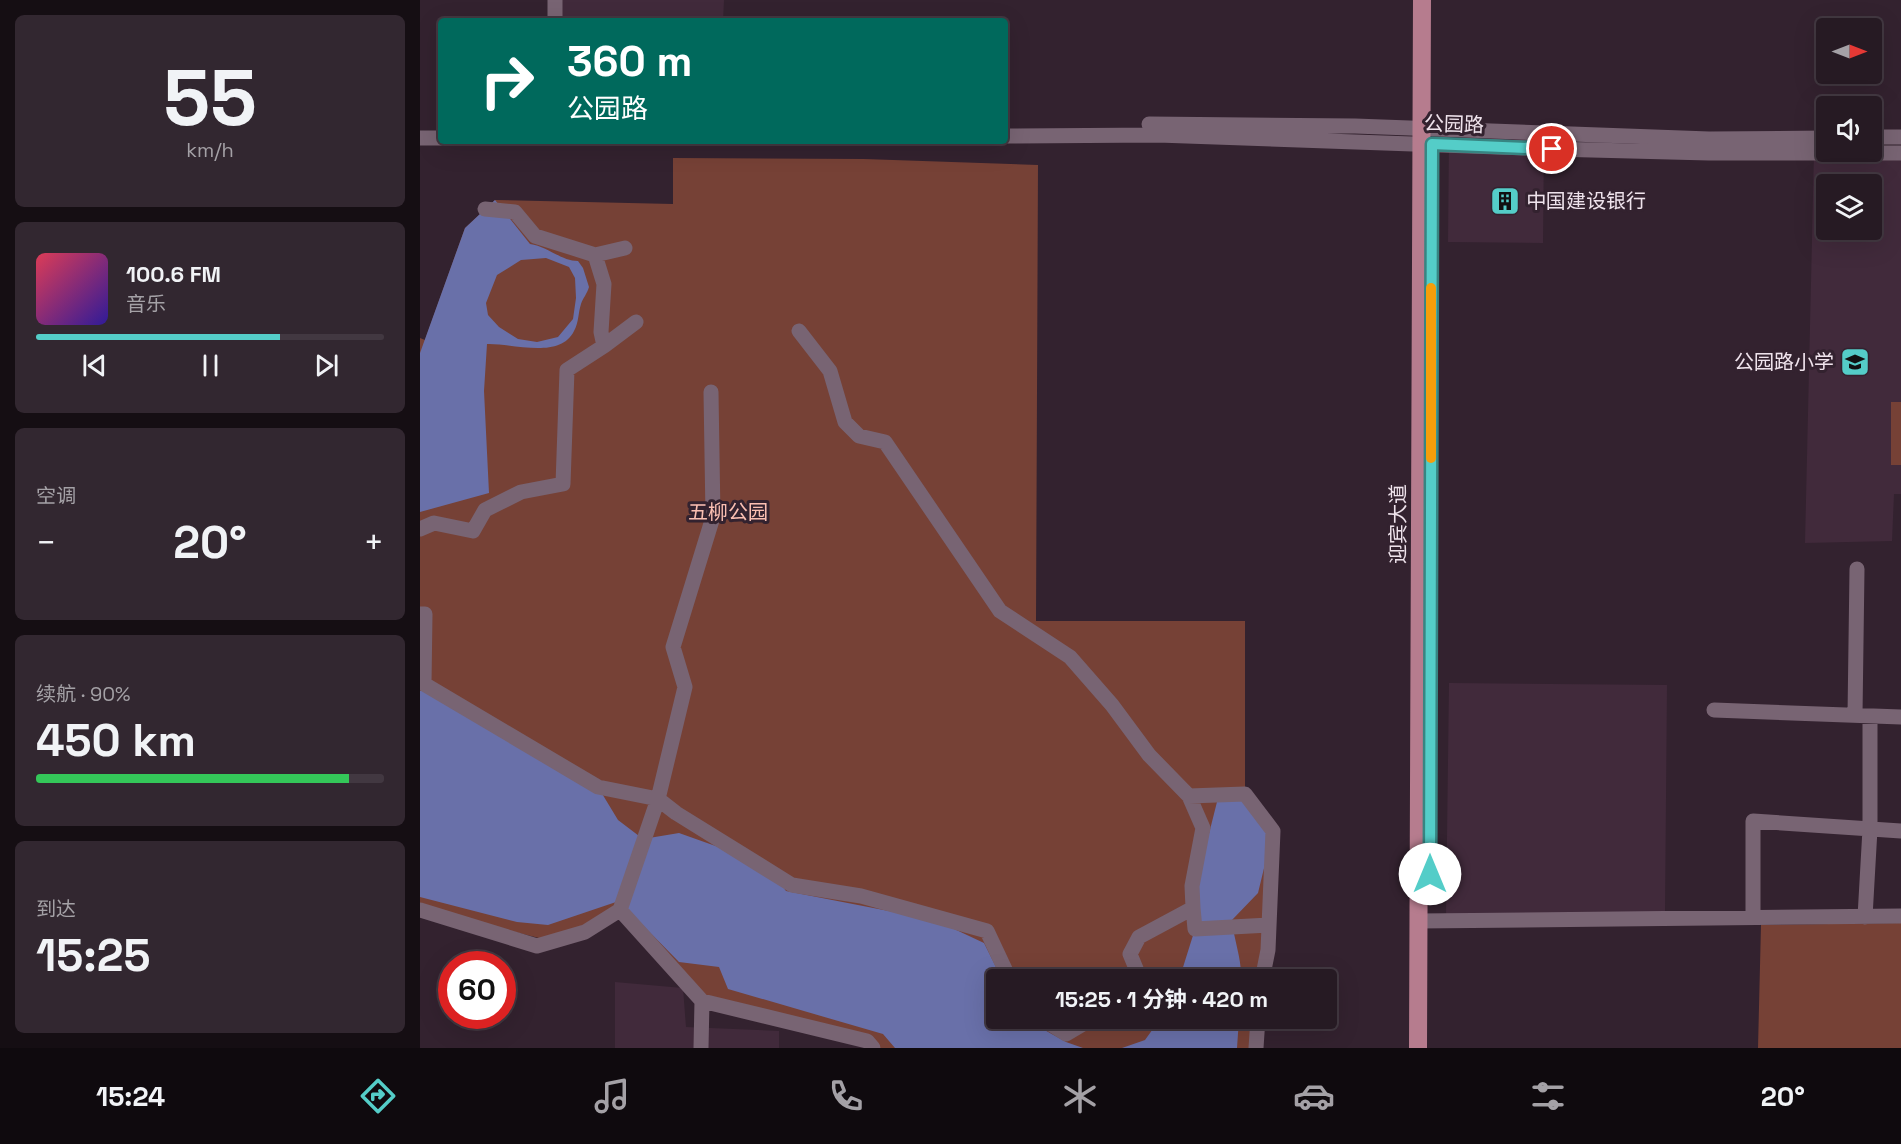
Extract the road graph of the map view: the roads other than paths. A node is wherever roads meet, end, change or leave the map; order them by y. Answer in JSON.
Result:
{"nodes":[{"id":1,"x":555,"y":0,"type":"edge"},
{"id":2,"x":1422,"y":0,"type":"edge"},
{"id":3,"x":1432,"y":0,"type":"edge"},
{"id":4,"x":555,"y":18,"type":"edge"},
{"id":5,"x":1008,"y":128,"type":"edge"},
{"id":6,"x":420,"y":131,"type":"edge"},
{"id":7,"x":438,"y":131,"type":"edge"},
{"id":8,"x":1008,"y":136,"type":"edge"},
{"id":9,"x":1427,"y":136,"type":"junction"},
{"id":10,"x":1901,"y":137,"type":"edge"},
{"id":11,"x":420,"y":138,"type":"edge"},
{"id":12,"x":438,"y":138,"type":"edge"},
{"id":13,"x":1816,"y":138,"type":"edge"},
{"id":14,"x":1882,"y":138,"type":"edge"},
{"id":15,"x":1901,"y":153,"type":"edge"},
{"id":16,"x":485,"y":209,"type":"dead end"},
{"id":17,"x":626,"y":248,"type":"dead end"},
{"id":18,"x":595,"y":255,"type":"junction"},
{"id":19,"x":636,"y":322,"type":"dead end"},
{"id":20,"x":799,"y":331,"type":"dead end"},
{"id":21,"x":604,"y":346,"type":"junction"},
{"id":22,"x":711,"y":392,"type":"dead end"},
{"id":23,"x":420,"y":529,"type":"edge"},
{"id":24,"x":1857,"y":569,"type":"dead end"},
{"id":25,"x":420,"y":614,"type":"edge"},
{"id":26,"x":1714,"y":710,"type":"dead end"},
{"id":27,"x":1862,"y":716,"type":"junction"},
{"id":28,"x":1901,"y":717,"type":"edge"},
{"id":29,"x":1189,"y":796,"type":"junction"},
{"id":30,"x":658,"y":799,"type":"junction"},
{"id":31,"x":1870,"y":829,"type":"junction"},
{"id":32,"x":1901,"y":831,"type":"edge"},
{"id":33,"x":620,"y":909,"type":"junction"},
{"id":34,"x":1193,"y":909,"type":"junction"},
{"id":35,"x":420,"y":910,"type":"edge"},
{"id":36,"x":1865,"y":916,"type":"junction"},
{"id":37,"x":1901,"y":916,"type":"edge"},
{"id":38,"x":1753,"y":918,"type":"junction"},
{"id":39,"x":1424,"y":921,"type":"junction"},
{"id":40,"x":1269,"y":925,"type":"junction"},
{"id":41,"x":1005,"y":969,"type":"edge"},
{"id":42,"x":1136,"y":969,"type":"edge"},
{"id":43,"x":1264,"y":969,"type":"edge"},
{"id":44,"x":702,"y":1001,"type":"junction"},
{"id":45,"x":1058,"y":1029,"type":"edge"},
{"id":46,"x":1074,"y":1029,"type":"edge"},
{"id":47,"x":1257,"y":1029,"type":"edge"},
{"id":48,"x":700,"y":1048,"type":"edge"},
{"id":49,"x":873,"y":1048,"type":"edge"},
{"id":50,"x":1256,"y":1048,"type":"edge"},
{"id":51,"x":1418,"y":1048,"type":"edge"},
{"id":52,"x":1429,"y":1048,"type":"edge"}],
"edges":[{"from":1,"to":4,"type":"street"},
{"from":2,"to":9,"type":"main road","name":"迎宾大道"},
{"from":3,"to":9,"type":"main road","name":"迎宾大道"},
{"from":5,"to":9,"type":"street"},
{"from":6,"to":7,"type":"street"},
{"from":8,"to":9,"type":"street","name":"公园路"},
{"from":9,"to":13,"type":"street"},
{"from":9,"to":15,"type":"street","name":"公园路"},
{"from":9,"to":39,"type":"main road","name":"迎宾大道"},
{"from":10,"to":14,"type":"street"},
{"from":11,"to":12,"type":"street"},
{"from":16,"to":18,"type":"street"},
{"from":17,"to":18,"type":"street"},
{"from":18,"to":21,"type":"street"},
{"from":19,"to":21,"type":"street"},
{"from":20,"to":29,"type":"street"},
{"from":21,"to":23,"type":"street"},
{"from":22,"to":30,"type":"street"},
{"from":24,"to":27,"type":"street"},
{"from":25,"to":30,"type":"street"},
{"from":26,"to":27,"type":"street"},
{"from":27,"to":28,"type":"street"},
{"from":27,"to":31,"type":"street"},
{"from":29,"to":34,"type":"street"},
{"from":29,"to":40,"type":"street"},
{"from":30,"to":33,"type":"street"},
{"from":30,"to":41,"type":"street"},
{"from":31,"to":32,"type":"street"},
{"from":31,"to":36,"type":"street"},
{"from":31,"to":38,"type":"street"},
{"from":33,"to":35,"type":"street"},
{"from":33,"to":44,"type":"street"},
{"from":34,"to":40,"type":"street"},
{"from":34,"to":42,"type":"street"},
{"from":36,"to":37,"type":"street"},
{"from":36,"to":38,"type":"street"},
{"from":38,"to":39,"type":"street"},
{"from":39,"to":51,"type":"main road","name":"迎宾大道"},
{"from":39,"to":52,"type":"main road","name":"迎宾大道"},
{"from":40,"to":43,"type":"street"},
{"from":44,"to":48,"type":"street"},
{"from":44,"to":49,"type":"street"},
{"from":45,"to":46,"type":"street"},
{"from":47,"to":50,"type":"street"}]}
